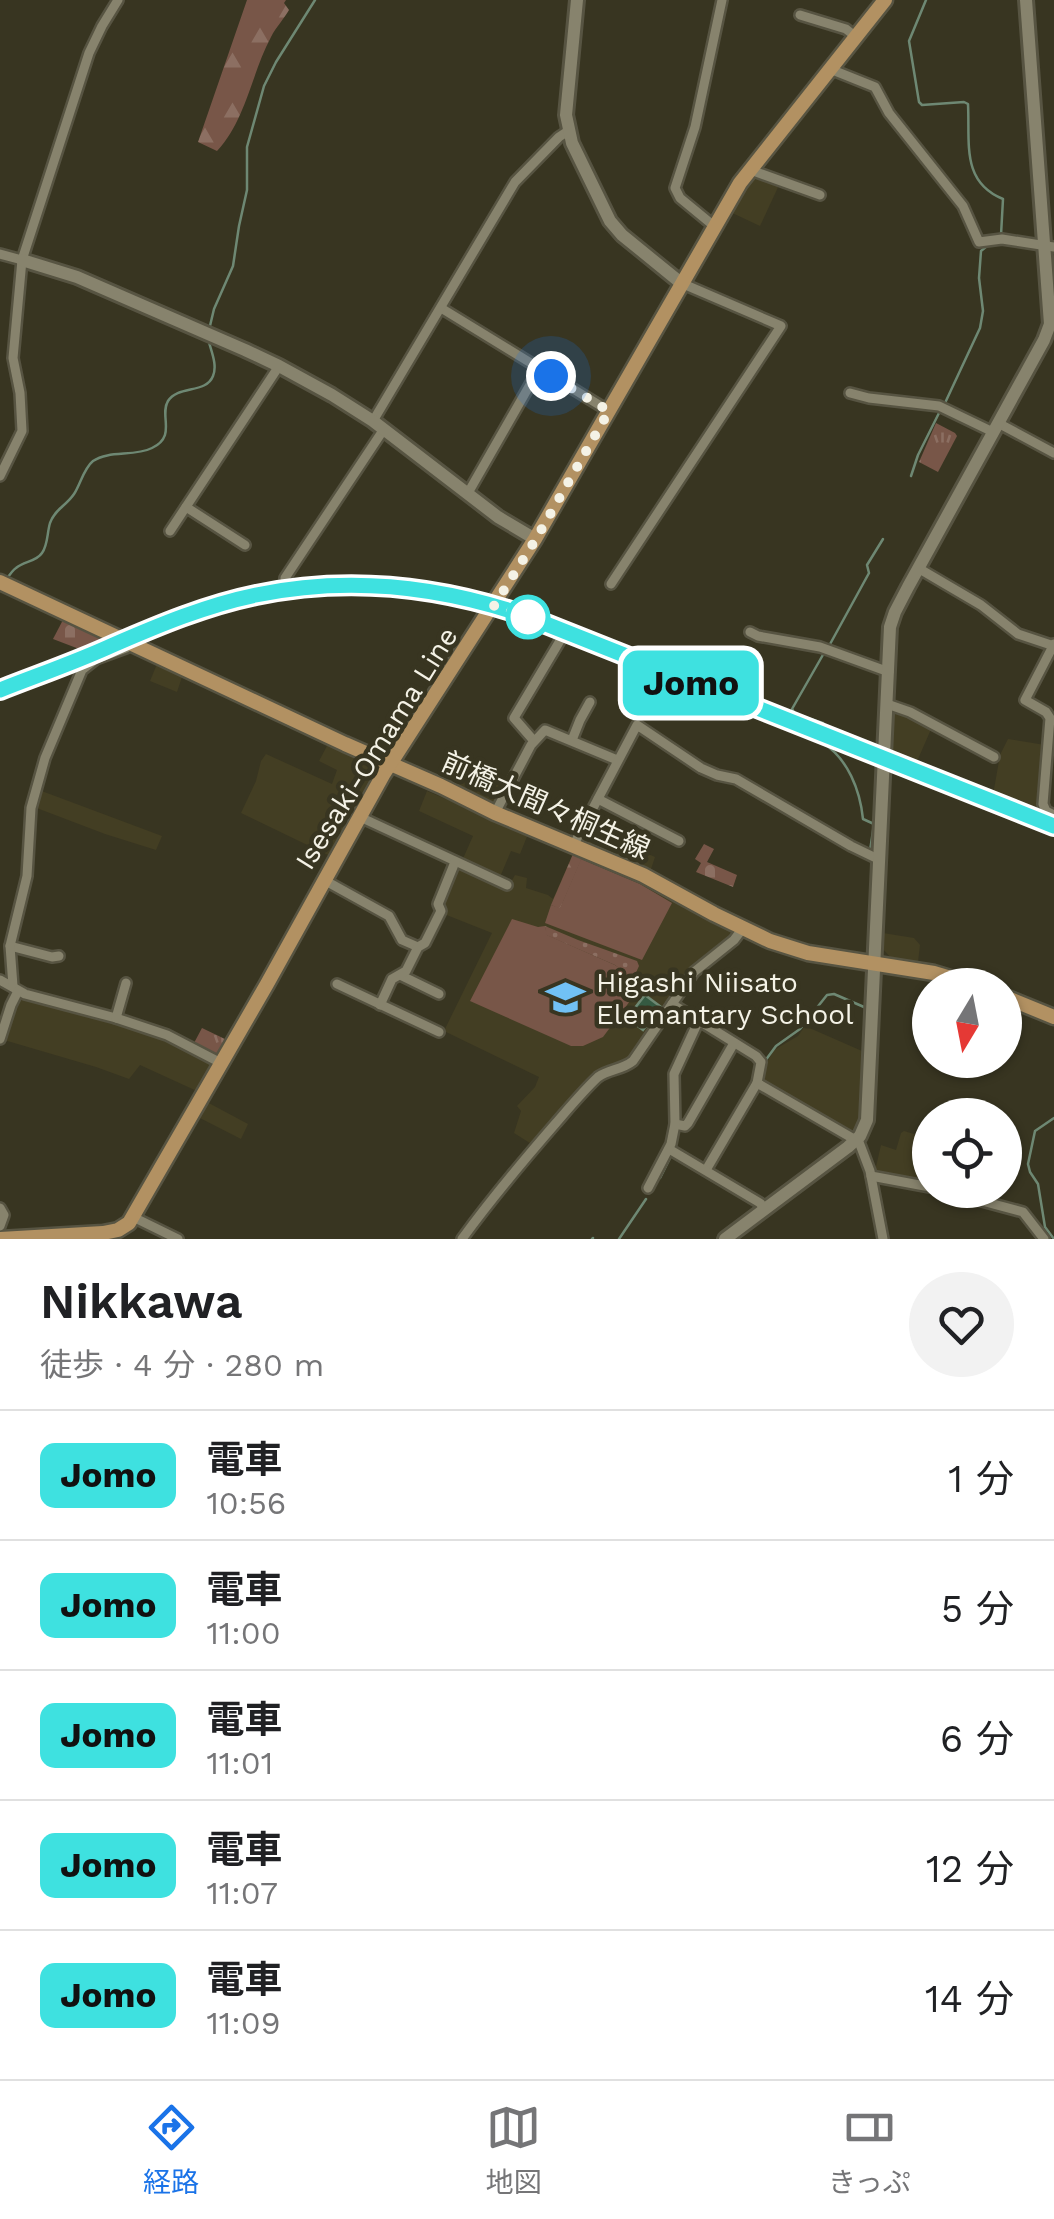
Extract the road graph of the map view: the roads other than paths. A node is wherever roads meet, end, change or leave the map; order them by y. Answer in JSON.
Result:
{"nodes":[{"id":1,"x":118,"y":0,"type":"edge"},
{"id":2,"x":577,"y":0,"type":"edge"},
{"id":3,"x":722,"y":0,"type":"edge"},
{"id":4,"x":885,"y":0,"type":"edge"},
{"id":5,"x":1026,"y":0,"type":"edge"},
{"id":6,"x":800,"y":16,"type":"dead end"},
{"id":7,"x":856,"y":37,"type":"junction"},
{"id":8,"x":830,"y":69,"type":"junction"},
{"id":9,"x":568,"y":131,"type":"junction"},
{"id":10,"x":751,"y":168,"type":"junction"},
{"id":11,"x":820,"y":196,"type":"dead end"},
{"id":12,"x":714,"y":226,"type":"junction"},
{"id":13,"x":1049,"y":246,"type":"edge"},
{"id":14,"x":0,"y":254,"type":"edge"},
{"id":15,"x":22,"y":260,"type":"junction"},
{"id":16,"x":681,"y":283,"type":"junction"},
{"id":17,"x":1052,"y":306,"type":"edge"},
{"id":18,"x":440,"y":308,"type":"junction"},
{"id":19,"x":1048,"y":349,"type":"edge"},
{"id":20,"x":279,"y":366,"type":"junction"},
{"id":21,"x":539,"y":369,"type":"junction"},
{"id":22,"x":850,"y":392,"type":"dead end"},
{"id":23,"x":609,"y":411,"type":"junction"},
{"id":24,"x":378,"y":425,"type":"junction"},
{"id":25,"x":996,"y":427,"type":"junction"},
{"id":26,"x":1054,"y":453,"type":"edge"},
{"id":27,"x":0,"y":476,"type":"edge"},
{"id":28,"x":468,"y":492,"type":"junction"},
{"id":29,"x":186,"y":507,"type":"junction"},
{"id":30,"x":170,"y":530,"type":"dead end"},
{"id":31,"x":536,"y":539,"type":"junction"},
{"id":32,"x":245,"y":544,"type":"dead end"},
{"id":33,"x":918,"y":568,"type":"junction"},
{"id":34,"x":285,"y":578,"type":"dead end"},
{"id":35,"x":2,"y":583,"type":"edge"},
{"id":36,"x":612,"y":584,"type":"dead end"},
{"id":37,"x":750,"y":632,"type":"dead end"},
{"id":38,"x":561,"y":639,"type":"dead end"},
{"id":39,"x":133,"y":642,"type":"junction"},
{"id":40,"x":1054,"y":646,"type":"edge"},
{"id":41,"x":888,"y":672,"type":"junction"},
{"id":42,"x":590,"y":702,"type":"dead end"},
{"id":43,"x":888,"y":704,"type":"junction"},
{"id":44,"x":534,"y":740,"type":"junction"},
{"id":45,"x":572,"y":740,"type":"junction"},
{"id":46,"x":994,"y":757,"type":"dead end"},
{"id":47,"x":617,"y":760,"type":"junction"},
{"id":48,"x":390,"y":763,"type":"junction"},
{"id":49,"x":598,"y":800,"type":"junction"},
{"id":50,"x":495,"y":813,"type":"junction"},
{"id":51,"x":1054,"y":815,"type":"edge"},
{"id":52,"x":360,"y":817,"type":"junction"},
{"id":53,"x":679,"y":841,"type":"dead end"},
{"id":54,"x":573,"y":846,"type":"junction"},
{"id":55,"x":878,"y":859,"type":"junction"},
{"id":56,"x":455,"y":862,"type":"junction"},
{"id":57,"x":324,"y":880,"type":"junction"},
{"id":58,"x":507,"y":885,"type":"dead end"},
{"id":59,"x":743,"y":928,"type":"junction"},
{"id":60,"x":10,"y":946,"type":"junction"},
{"id":61,"x":418,"y":947,"type":"junction"},
{"id":62,"x":58,"y":956,"type":"dead end"},
{"id":63,"x":876,"y":963,"type":"junction"},
{"id":64,"x":912,"y":969,"type":"edge"},
{"id":65,"x":400,"y":975,"type":"junction"},
{"id":66,"x":0,"y":980,"type":"edge"},
{"id":67,"x":126,"y":983,"type":"dead end"},
{"id":68,"x":336,"y":984,"type":"dead end"},
{"id":69,"x":16,"y":988,"type":"junction"},
{"id":70,"x":439,"y":994,"type":"dead end"},
{"id":71,"x":5,"y":1003,"type":"edge"},
{"id":72,"x":672,"y":1004,"type":"junction"},
{"id":73,"x":1022,"y":1004,"type":"edge"},
{"id":74,"x":380,"y":1005,"type":"junction"},
{"id":75,"x":1054,"y":1017,"type":"edge"},
{"id":76,"x":116,"y":1018,"type":"junction"},
{"id":77,"x":698,"y":1022,"type":"junction"},
{"id":78,"x":439,"y":1032,"type":"dead end"},
{"id":79,"x":0,"y":1039,"type":"edge"},
{"id":80,"x":734,"y":1043,"type":"junction"},
{"id":81,"x":221,"y":1062,"type":"junction"},
{"id":82,"x":757,"y":1083,"type":"junction"},
{"id":83,"x":674,"y":1124,"type":"junction"},
{"id":84,"x":857,"y":1140,"type":"junction"},
{"id":85,"x":669,"y":1149,"type":"junction"},
{"id":86,"x":706,"y":1170,"type":"junction"},
{"id":87,"x":871,"y":1176,"type":"junction"},
{"id":88,"x":912,"y":1184,"type":"edge"},
{"id":89,"x":648,"y":1188,"type":"dead end"},
{"id":90,"x":0,"y":1208,"type":"edge"},
{"id":91,"x":1008,"y":1208,"type":"edge"},
{"id":92,"x":765,"y":1209,"type":"junction"},
{"id":93,"x":133,"y":1217,"type":"junction"},
{"id":94,"x":0,"y":1226,"type":"edge"},
{"id":95,"x":0,"y":1239,"type":"edge"},
{"id":96,"x":178,"y":1239,"type":"edge"},
{"id":97,"x":462,"y":1239,"type":"edge"},
{"id":98,"x":725,"y":1239,"type":"edge"},
{"id":99,"x":882,"y":1239,"type":"edge"},
{"id":100,"x":1044,"y":1239,"type":"edge"}],
"edges":[{"from":1,"to":15,"type":"street"},
{"from":2,"to":9,"type":"street"},
{"from":3,"to":12,"type":"street"},
{"from":4,"to":7,"type":"main road","name":"Isesaki-Omama Line"},
{"from":5,"to":13,"type":"street"},
{"from":6,"to":7,"type":"street"},
{"from":7,"to":8,"type":"main road","name":"Isesaki-Omama Line"},
{"from":8,"to":10,"type":"main road","name":"Isesaki-Omama Line"},
{"from":8,"to":13,"type":"street"},
{"from":9,"to":16,"type":"street"},
{"from":9,"to":18,"type":"street"},
{"from":10,"to":11,"type":"street"},
{"from":10,"to":12,"type":"main road","name":"Isesaki-Omama Line"},
{"from":12,"to":16,"type":"main road","name":"Isesaki-Omama Line"},
{"from":13,"to":17,"type":"street"},
{"from":14,"to":15,"type":"street"},
{"from":15,"to":20,"type":"street"},
{"from":15,"to":27,"type":"street"},
{"from":16,"to":23,"type":"main road","name":"Isesaki-Omama Line"},
{"from":16,"to":36,"type":"street"},
{"from":17,"to":19,"type":"street"},
{"from":18,"to":21,"type":"street"},
{"from":18,"to":24,"type":"street"},
{"from":19,"to":25,"type":"street"},
{"from":20,"to":24,"type":"street"},
{"from":20,"to":29,"type":"street"},
{"from":21,"to":23,"type":"street"},
{"from":21,"to":28,"type":"street"},
{"from":22,"to":25,"type":"street"},
{"from":23,"to":31,"type":"main road","name":"Isesaki-Omama Line"},
{"from":24,"to":28,"type":"street"},
{"from":24,"to":34,"type":"street"},
{"from":25,"to":26,"type":"street"},
{"from":25,"to":33,"type":"street"},
{"from":28,"to":31,"type":"street"},
{"from":29,"to":30,"type":"street"},
{"from":29,"to":32,"type":"street"},
{"from":31,"to":48,"type":"main road","name":"Isesaki-Omama Line"},
{"from":33,"to":40,"type":"street"},
{"from":33,"to":41,"type":"street"},
{"from":35,"to":39,"type":"main road","name":"前橋大間々桐生線"},
{"from":37,"to":41,"type":"street"},
{"from":38,"to":44,"type":"street"},
{"from":39,"to":48,"type":"main road","name":"前橋大間々桐生線"},
{"from":39,"to":60,"type":"street"},
{"from":40,"to":51,"type":"street"},
{"from":41,"to":43,"type":"street"},
{"from":42,"to":45,"type":"street"},
{"from":43,"to":46,"type":"street"},
{"from":43,"to":55,"type":"street"},
{"from":44,"to":45,"type":"street"},
{"from":44,"to":50,"type":"street"},
{"from":45,"to":47,"type":"street"},
{"from":47,"to":49,"type":"street"},
{"from":47,"to":55,"type":"street"},
{"from":48,"to":50,"type":"main road","name":"前橋大間々桐生線"},
{"from":48,"to":52,"type":"main road","name":"Isesaki-Omama Line"},
{"from":49,"to":53,"type":"street"},
{"from":49,"to":54,"type":"street"},
{"from":50,"to":54,"type":"main road","name":"前橋大間々桐生線"},
{"from":52,"to":56,"type":"street"},
{"from":52,"to":57,"type":"main road","name":"Isesaki-Omama Line"},
{"from":54,"to":59,"type":"main road","name":"前橋大間々桐生線"},
{"from":55,"to":63,"type":"street"},
{"from":56,"to":58,"type":"street"},
{"from":56,"to":61,"type":"street"},
{"from":57,"to":61,"type":"street"},
{"from":57,"to":81,"type":"main road","name":"Isesaki-Omama Line"},
{"from":59,"to":63,"type":"main road","name":"前橋大間々桐生線"},
{"from":59,"to":72,"type":"street"},
{"from":60,"to":62,"type":"street"},
{"from":60,"to":69,"type":"street"},
{"from":61,"to":65,"type":"street"},
{"from":63,"to":64,"type":"main road","name":"前橋大間々桐生線"},
{"from":63,"to":84,"type":"street"},
{"from":65,"to":70,"type":"street"},
{"from":65,"to":74,"type":"street"},
{"from":66,"to":69,"type":"street"},
{"from":67,"to":76,"type":"street"},
{"from":68,"to":74,"type":"street"},
{"from":69,"to":71,"type":"street"},
{"from":69,"to":76,"type":"street"},
{"from":71,"to":79,"type":"street"},
{"from":72,"to":77,"type":"street"},
{"from":72,"to":97,"type":"street"},
{"from":73,"to":75,"type":"main road"},
{"from":74,"to":78,"type":"street"},
{"from":76,"to":81,"type":"street"},
{"from":77,"to":80,"type":"street"},
{"from":77,"to":83,"type":"street"},
{"from":80,"to":82,"type":"street"},
{"from":80,"to":83,"type":"street"},
{"from":81,"to":93,"type":"main road","name":"Isesaki-Omama Line"},
{"from":82,"to":84,"type":"street"},
{"from":82,"to":86,"type":"street"},
{"from":83,"to":85,"type":"street"},
{"from":84,"to":87,"type":"street"},
{"from":84,"to":92,"type":"street"},
{"from":85,"to":86,"type":"street"},
{"from":85,"to":89,"type":"street"},
{"from":86,"to":92,"type":"street"},
{"from":87,"to":88,"type":"street"},
{"from":87,"to":99,"type":"street"},
{"from":90,"to":94,"type":"street"},
{"from":91,"to":100,"type":"street"},
{"from":92,"to":98,"type":"street"},
{"from":93,"to":95,"type":"main road"},
{"from":93,"to":96,"type":"street"}]}
